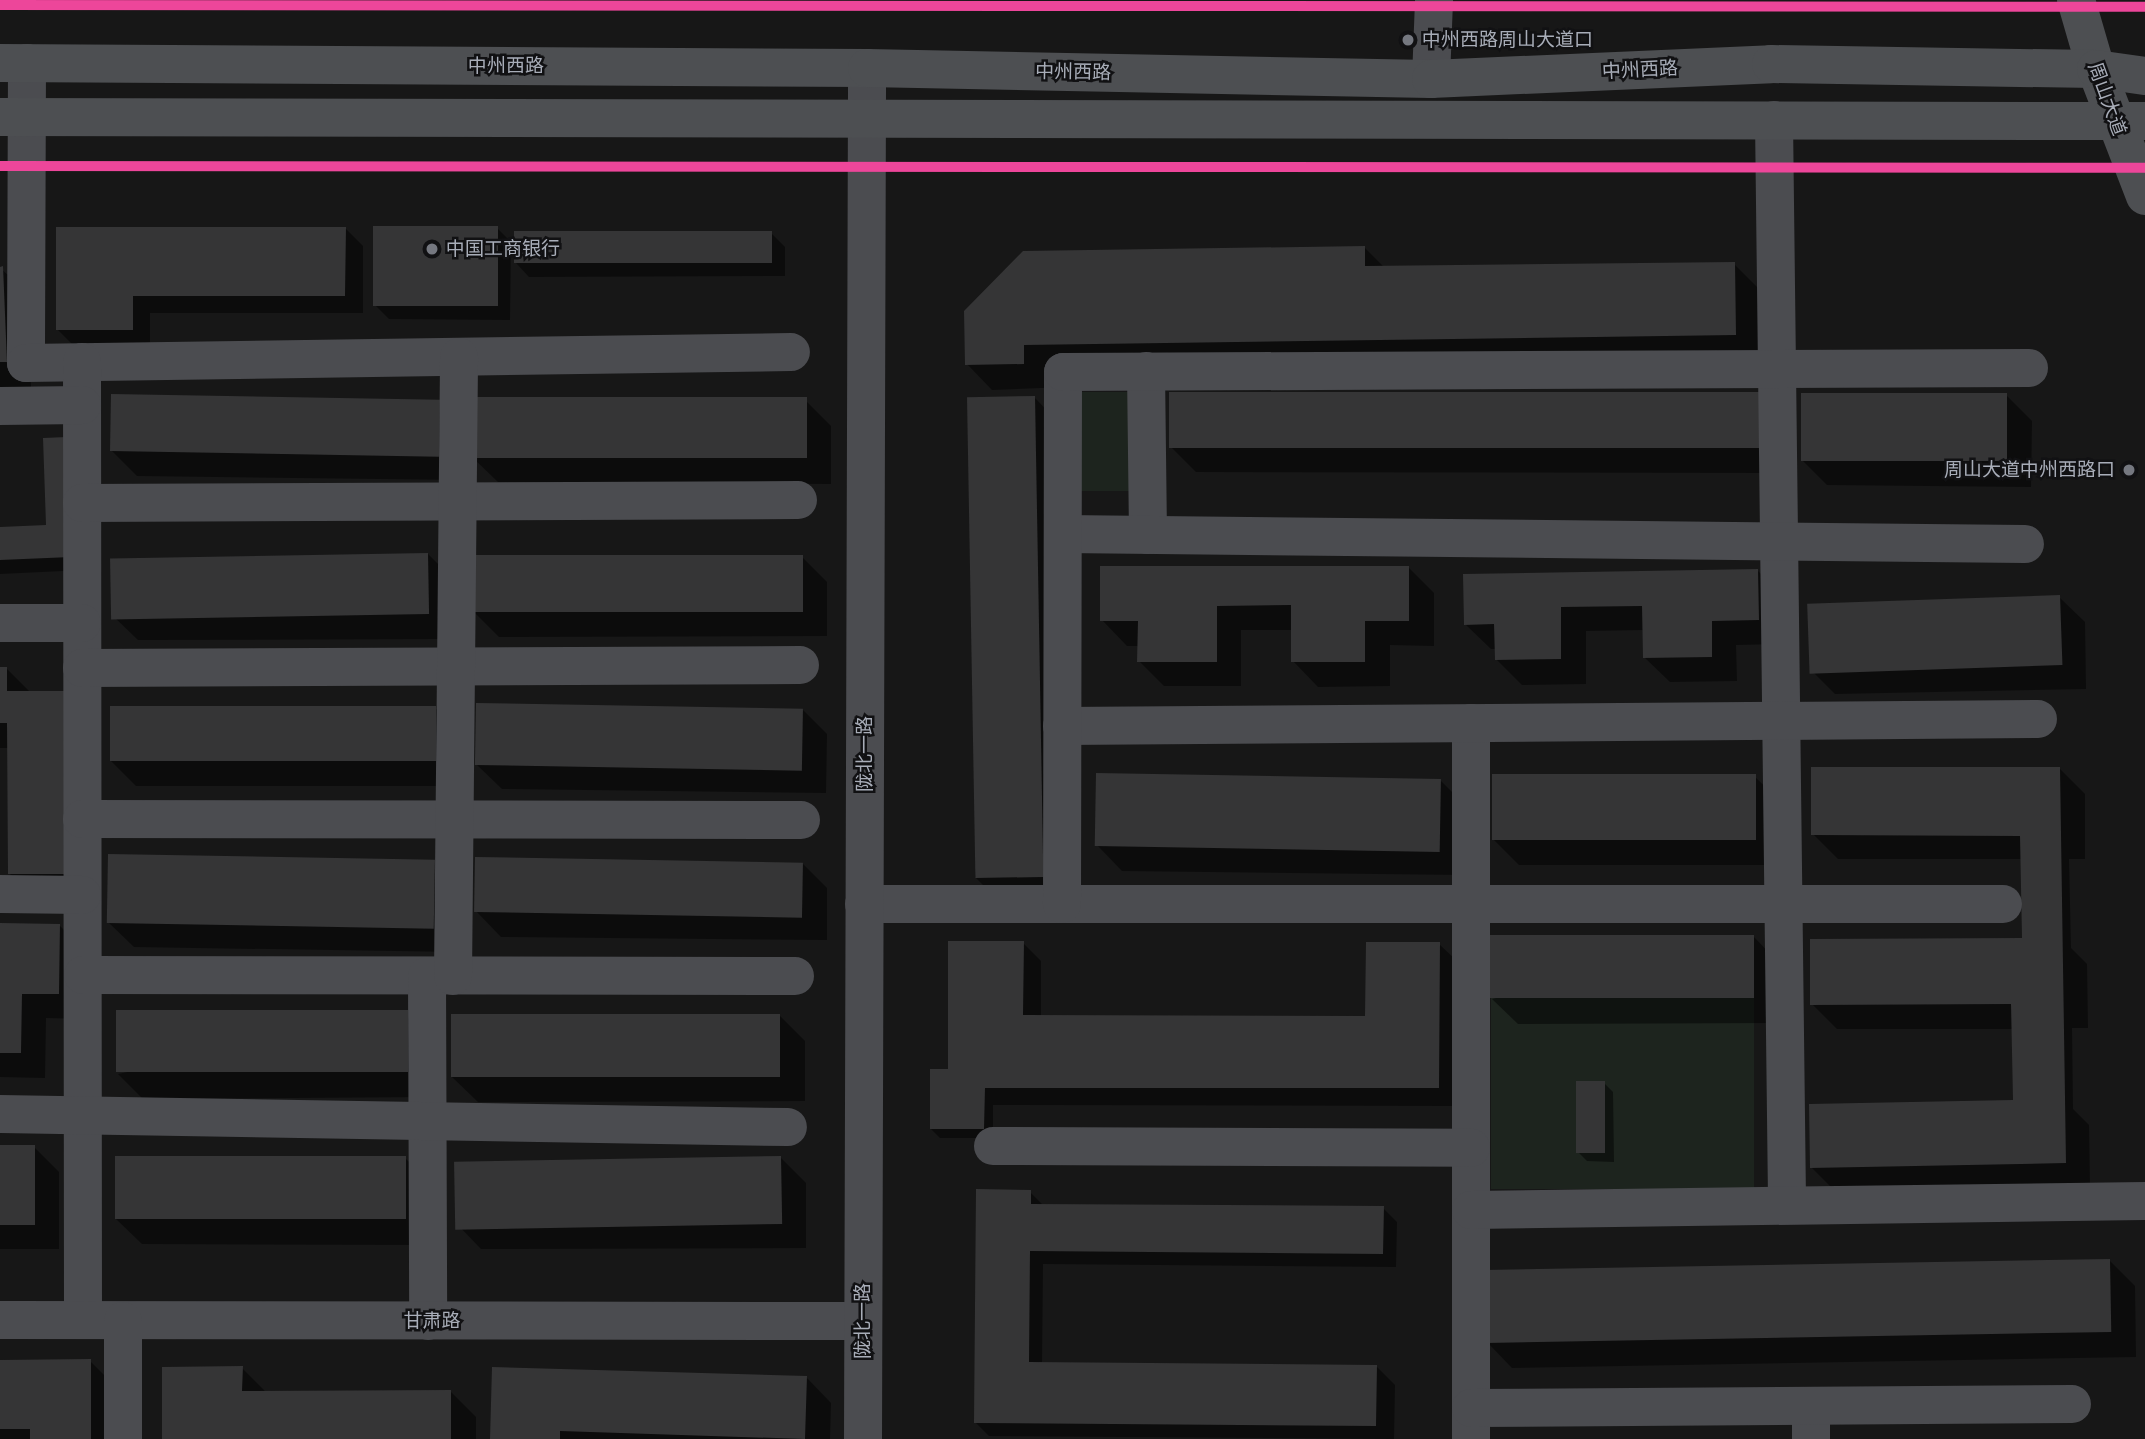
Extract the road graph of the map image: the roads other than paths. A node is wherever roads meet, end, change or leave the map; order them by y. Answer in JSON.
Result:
{"nodes":[{"id":1,"x":1434,"y":0,"type":"edge"},
{"id":2,"x":2076,"y":0,"type":"edge"},
{"id":3,"x":14,"y":63,"type":"edge"},
{"id":4,"x":867,"y":68,"type":"junction"},
{"id":5,"x":2095,"y":69,"type":"junction"},
{"id":6,"x":2145,"y":76,"type":"edge"},
{"id":7,"x":1431,"y":79,"type":"junction"},
{"id":8,"x":13,"y":117,"type":"edge"},
{"id":9,"x":867,"y":117,"type":"junction"},
{"id":10,"x":1774,"y":120,"type":"junction"},
{"id":11,"x":2130,"y":122,"type":"edge"},
{"id":12,"x":2145,"y":196,"type":"edge"},
{"id":13,"x":791,"y":352,"type":"dead end"},
{"id":14,"x":459,"y":357,"type":"junction"},
{"id":15,"x":82,"y":362,"type":"junction"},
{"id":16,"x":2029,"y":368,"type":"dead end"},
{"id":17,"x":1146,"y":371,"type":"junction"},
{"id":18,"x":1778,"y":371,"type":"junction"},
{"id":19,"x":82,"y":405,"type":"junction"},
{"id":20,"x":0,"y":406,"type":"edge"},
{"id":21,"x":798,"y":499,"type":"dead end"},
{"id":22,"x":457,"y":501,"type":"junction"},
{"id":23,"x":82,"y":503,"type":"junction"},
{"id":24,"x":1063,"y":534,"type":"junction"},
{"id":25,"x":1148,"y":535,"type":"junction"},
{"id":26,"x":1780,"y":542,"type":"junction"},
{"id":27,"x":2025,"y":544,"type":"dead end"},
{"id":28,"x":82,"y":623,"type":"junction"},
{"id":29,"x":0,"y":624,"type":"edge"},
{"id":30,"x":800,"y":665,"type":"dead end"},
{"id":31,"x":456,"y":666,"type":"junction"},
{"id":32,"x":82,"y":668,"type":"junction"},
{"id":33,"x":2038,"y":719,"type":"dead end"},
{"id":34,"x":1782,"y":721,"type":"junction"},
{"id":35,"x":1471,"y":723,"type":"junction"},
{"id":36,"x":1062,"y":726,"type":"junction"},
{"id":37,"x":82,"y":819,"type":"junction"},
{"id":38,"x":455,"y":819,"type":"junction"},
{"id":39,"x":802,"y":820,"type":"dead end"},
{"id":40,"x":0,"y":894,"type":"edge"},
{"id":41,"x":82,"y":895,"type":"junction"},
{"id":42,"x":864,"y":904,"type":"junction"},
{"id":43,"x":1062,"y":904,"type":"junction"},
{"id":44,"x":1471,"y":904,"type":"junction"},
{"id":45,"x":1784,"y":904,"type":"junction"},
{"id":46,"x":2003,"y":904,"type":"dead end"},
{"id":47,"x":83,"y":975,"type":"junction"},
{"id":48,"x":440,"y":976,"type":"junction"},
{"id":49,"x":794,"y":976,"type":"dead end"},
{"id":50,"x":0,"y":1114,"type":"edge"},
{"id":51,"x":83,"y":1115,"type":"junction"},
{"id":52,"x":427,"y":1121,"type":"junction"},
{"id":53,"x":788,"y":1127,"type":"dead end"},
{"id":54,"x":993,"y":1146,"type":"dead end"},
{"id":55,"x":1471,"y":1148,"type":"junction"},
{"id":56,"x":2145,"y":1201,"type":"edge"},
{"id":57,"x":1787,"y":1204,"type":"junction"},
{"id":58,"x":1471,"y":1210,"type":"junction"},
{"id":59,"x":0,"y":1320,"type":"edge"},
{"id":60,"x":83,"y":1320,"type":"junction"},
{"id":61,"x":123,"y":1321,"type":"junction"},
{"id":62,"x":428,"y":1321,"type":"junction"},
{"id":63,"x":863,"y":1321,"type":"junction"},
{"id":64,"x":2072,"y":1405,"type":"dead end"},
{"id":65,"x":1811,"y":1423,"type":"edge"},
{"id":66,"x":1471,"y":1424,"type":"edge"},
{"id":67,"x":123,"y":1439,"type":"edge"},
{"id":68,"x":863,"y":1439,"type":"edge"}],
"edges":[{"from":1,"to":7,"type":"street"},
{"from":2,"to":5,"type":"main road","name":"周山大道"},
{"from":3,"to":4,"type":"main road","name":"中州西路"},
{"from":3,"to":8,"type":"street"},
{"from":4,"to":7,"type":"main road","name":"中州西路"},
{"from":4,"to":9,"type":"street","name":"陇北一路"},
{"from":5,"to":6,"type":"main road","name":"中州西路"},
{"from":5,"to":7,"type":"main road","name":"中州西路"},
{"from":5,"to":11,"type":"main road","name":"周山大道"},
{"from":8,"to":9,"type":"main road"},
{"from":8,"to":15,"type":"street"},
{"from":9,"to":10,"type":"main road"},
{"from":9,"to":42,"type":"street","name":"陇北一路"},
{"from":10,"to":11,"type":"main road"},
{"from":10,"to":18,"type":"street"},
{"from":11,"to":12,"type":"main road","name":"周山大道"},
{"from":13,"to":14,"type":"street"},
{"from":14,"to":15,"type":"street"},
{"from":14,"to":22,"type":"street"},
{"from":15,"to":19,"type":"street"},
{"from":16,"to":18,"type":"street"},
{"from":17,"to":18,"type":"street"},
{"from":17,"to":24,"type":"street"},
{"from":17,"to":25,"type":"street"},
{"from":18,"to":26,"type":"street"},
{"from":19,"to":20,"type":"street"},
{"from":19,"to":23,"type":"street"},
{"from":21,"to":22,"type":"street"},
{"from":22,"to":23,"type":"street"},
{"from":22,"to":31,"type":"street"},
{"from":23,"to":28,"type":"street"},
{"from":24,"to":25,"type":"street"},
{"from":24,"to":36,"type":"street"},
{"from":25,"to":26,"type":"street"},
{"from":26,"to":27,"type":"street"},
{"from":26,"to":34,"type":"street"},
{"from":28,"to":29,"type":"street"},
{"from":28,"to":32,"type":"street"},
{"from":30,"to":31,"type":"street"},
{"from":31,"to":32,"type":"street"},
{"from":31,"to":38,"type":"street"},
{"from":32,"to":37,"type":"street"},
{"from":33,"to":34,"type":"street"},
{"from":34,"to":35,"type":"street"},
{"from":34,"to":45,"type":"street"},
{"from":35,"to":36,"type":"street"},
{"from":35,"to":44,"type":"street"},
{"from":36,"to":43,"type":"street"},
{"from":37,"to":38,"type":"street"},
{"from":37,"to":41,"type":"street"},
{"from":38,"to":39,"type":"street"},
{"from":38,"to":48,"type":"street"},
{"from":40,"to":41,"type":"street"},
{"from":41,"to":47,"type":"street"},
{"from":42,"to":43,"type":"street"},
{"from":42,"to":63,"type":"street","name":"陇北一路"},
{"from":43,"to":44,"type":"street"},
{"from":44,"to":45,"type":"street"},
{"from":44,"to":55,"type":"street"},
{"from":45,"to":46,"type":"street"},
{"from":45,"to":57,"type":"street"},
{"from":47,"to":48,"type":"street"},
{"from":47,"to":51,"type":"street"},
{"from":48,"to":49,"type":"street"},
{"from":48,"to":52,"type":"street"},
{"from":50,"to":51,"type":"street"},
{"from":51,"to":52,"type":"street"},
{"from":51,"to":60,"type":"street"},
{"from":52,"to":53,"type":"street"},
{"from":52,"to":62,"type":"street"},
{"from":54,"to":55,"type":"street"},
{"from":55,"to":58,"type":"street"},
{"from":56,"to":57,"type":"street"},
{"from":57,"to":58,"type":"street"},
{"from":58,"to":66,"type":"street"},
{"from":59,"to":60,"type":"street","name":"甘肃路"},
{"from":60,"to":61,"type":"street","name":"甘肃路"},
{"from":61,"to":62,"type":"street","name":"甘肃路"},
{"from":61,"to":67,"type":"street"},
{"from":62,"to":63,"type":"street","name":"甘肃路"},
{"from":63,"to":68,"type":"street","name":"陇北一路"},
{"from":64,"to":65,"type":"street"},
{"from":65,"to":66,"type":"street"}]}
